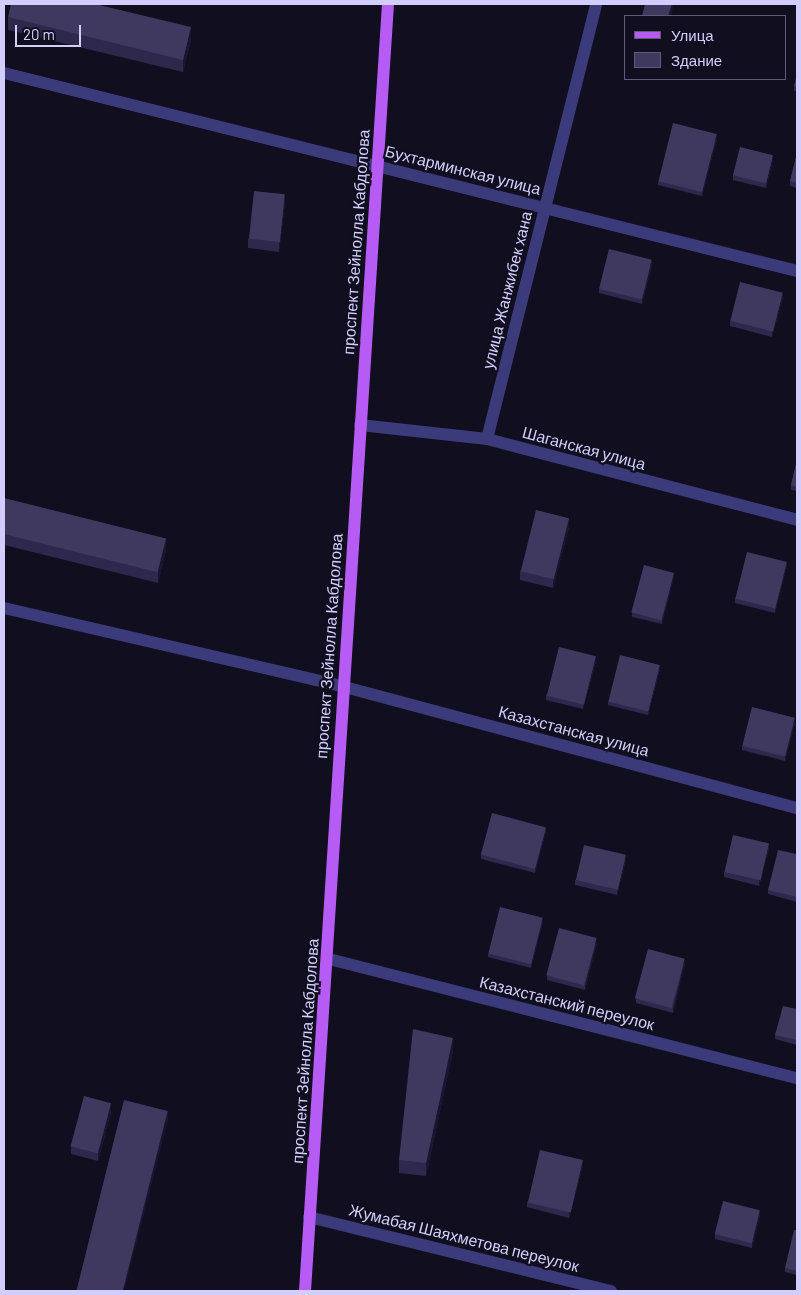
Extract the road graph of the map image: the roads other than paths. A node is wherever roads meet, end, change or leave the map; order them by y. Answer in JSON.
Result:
{"nodes":[{"id":1,"x":388,"y":4,"type":"edge"},
{"id":2,"x":596,"y":4,"type":"edge"},
{"id":3,"x":4,"y":73,"type":"edge"},
{"id":4,"x":378,"y":165,"type":"junction"},
{"id":5,"x":544,"y":208,"type":"junction"},
{"id":6,"x":797,"y":272,"type":"edge"},
{"id":7,"x":360,"y":424,"type":"junction"},
{"id":8,"x":487,"y":440,"type":"junction"},
{"id":9,"x":797,"y":520,"type":"edge"},
{"id":10,"x":4,"y":608,"type":"edge"},
{"id":11,"x":341,"y":686,"type":"junction"},
{"id":12,"x":797,"y":808,"type":"edge"},
{"id":13,"x":329,"y":960,"type":"junction"},
{"id":14,"x":797,"y":1078,"type":"edge"},
{"id":15,"x":309,"y":1216,"type":"junction"},
{"id":16,"x":305,"y":1291,"type":"edge"},
{"id":17,"x":611,"y":1291,"type":"edge"}],
"edges":[{"from":1,"to":4,"type":"main road","name":"проспект Зейнолла Кабдолова"},
{"from":2,"to":5,"type":"street","name":"улица Жанжибек хана"},
{"from":3,"to":4,"type":"street","name":"Бухтарминская улица"},
{"from":4,"to":5,"type":"street","name":"Бухтарминская улица"},
{"from":4,"to":7,"type":"main road","name":"проспект Зейнолла Кабдолова"},
{"from":5,"to":6,"type":"street","name":"Бухтарминская улица"},
{"from":5,"to":8,"type":"street","name":"улица Жанжибек хана"},
{"from":7,"to":8,"type":"street","name":"Шаганская улица"},
{"from":7,"to":11,"type":"main road","name":"проспект Зейнолла Кабдолова"},
{"from":8,"to":9,"type":"street","name":"Шаганская улица"},
{"from":10,"to":11,"type":"street","name":"Казахстанская улица"},
{"from":11,"to":12,"type":"street","name":"Казахстанская улица"},
{"from":11,"to":13,"type":"main road","name":"проспект Зейнолла Кабдолова"},
{"from":13,"to":14,"type":"street","name":"Казахстанский переулок"},
{"from":13,"to":15,"type":"main road","name":"проспект Зейнолла Кабдолова"},
{"from":15,"to":16,"type":"main road","name":"проспект Зейнолла Кабдолова"},
{"from":15,"to":17,"type":"street","name":"Жумабая Шаяхметова переулок"}]}
